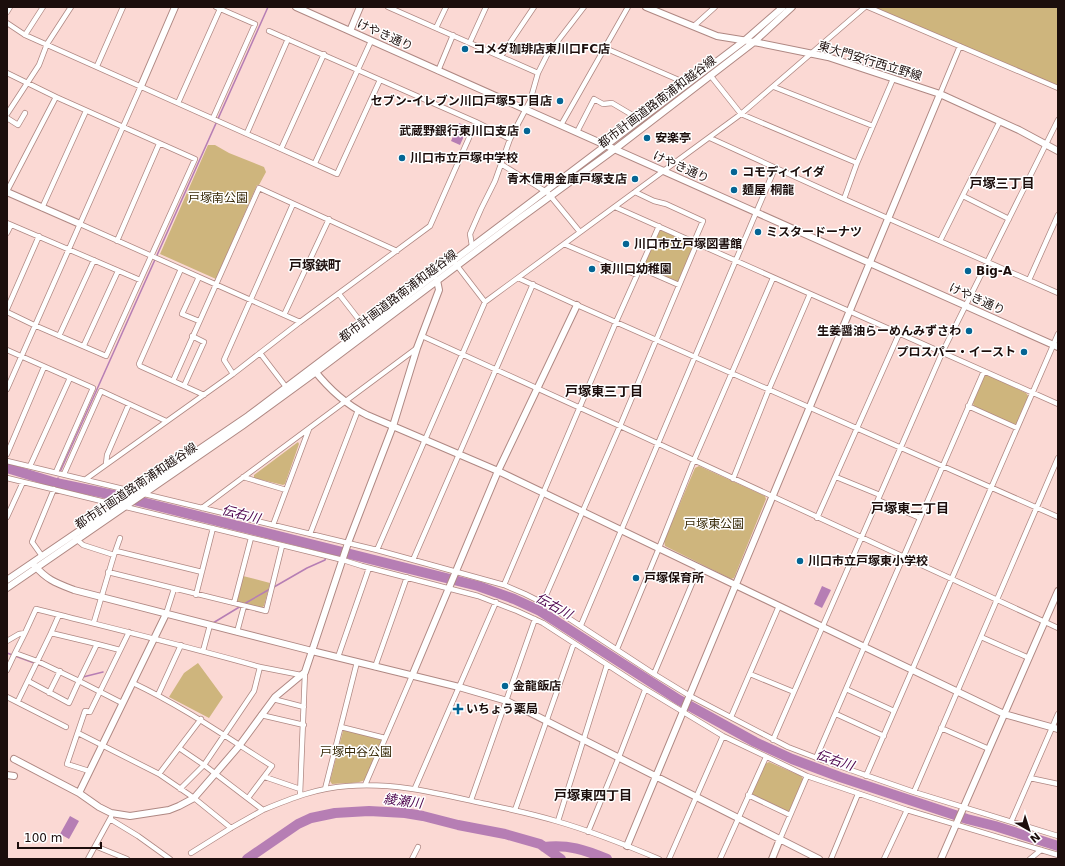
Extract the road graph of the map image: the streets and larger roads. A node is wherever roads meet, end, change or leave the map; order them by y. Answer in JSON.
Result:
{"nodes":[{"id":1,"x":10,"y":7,"type":"edge"},
{"id":2,"x":43,"y":7,"type":"edge"},
{"id":3,"x":71,"y":7,"type":"edge"},
{"id":4,"x":123,"y":7,"type":"edge"},
{"id":5,"x":175,"y":7,"type":"edge"},
{"id":6,"x":296,"y":7,"type":"edge"},
{"id":7,"x":360,"y":7,"type":"edge"},
{"id":8,"x":388,"y":7,"type":"edge"},
{"id":9,"x":404,"y":7,"type":"edge"},
{"id":10,"x":446,"y":7,"type":"edge"},
{"id":11,"x":486,"y":7,"type":"edge"},
{"id":12,"x":534,"y":7,"type":"edge"},
{"id":13,"x":584,"y":7,"type":"edge"},
{"id":14,"x":628,"y":7,"type":"edge"},
{"id":15,"x":646,"y":7,"type":"edge"},
{"id":16,"x":715,"y":7,"type":"edge"},
{"id":17,"x":783,"y":7,"type":"edge"},
{"id":18,"x":792,"y":7,"type":"edge"},
{"id":19,"x":866,"y":7,"type":"edge"},
{"id":20,"x":218,"y":8,"type":"edge"},
{"id":21,"x":7,"y":12,"type":"edge"},
{"id":22,"x":401,"y":13,"type":"junction"},
{"id":23,"x":7,"y":23,"type":"edge"},
{"id":24,"x":694,"y":26,"type":"junction"},
{"id":25,"x":436,"y":28,"type":"junction"},
{"id":26,"x":269,"y":31,"type":"dead end"},
{"id":27,"x":350,"y":31,"type":"junction"},
{"id":28,"x":26,"y":35,"type":"junction"},
{"id":29,"x":453,"y":35,"type":"junction"},
{"id":30,"x":288,"y":39,"type":"junction"},
{"id":31,"x":372,"y":41,"type":"junction"},
{"id":32,"x":744,"y":41,"type":"junction"},
{"id":33,"x":470,"y":42,"type":"junction"},
{"id":34,"x":754,"y":42,"type":"junction"},
{"id":35,"x":47,"y":44,"type":"junction"},
{"id":36,"x":960,"y":46,"type":"junction"},
{"id":37,"x":605,"y":48,"type":"junction"},
{"id":38,"x":324,"y":54,"type":"junction"},
{"id":39,"x":812,"y":54,"type":"junction"},
{"id":40,"x":501,"y":56,"type":"junction"},
{"id":41,"x":97,"y":66,"type":"junction"},
{"id":42,"x":358,"y":70,"type":"junction"},
{"id":43,"x":438,"y":71,"type":"junction"},
{"id":44,"x":7,"y":73,"type":"edge"},
{"id":45,"x":538,"y":73,"type":"junction"},
{"id":46,"x":710,"y":75,"type":"junction"},
{"id":47,"x":893,"y":79,"type":"junction"},
{"id":48,"x":380,"y":80,"type":"junction"},
{"id":49,"x":27,"y":84,"type":"junction"},
{"id":50,"x":688,"y":84,"type":"junction"},
{"id":51,"x":141,"y":86,"type":"junction"},
{"id":52,"x":774,"y":86,"type":"junction"},
{"id":53,"x":1058,"y":88,"type":"edge"},
{"id":54,"x":940,"y":94,"type":"junction"},
{"id":55,"x":56,"y":97,"type":"junction"},
{"id":56,"x":178,"y":103,"type":"junction"},
{"id":57,"x":525,"y":109,"type":"junction"},
{"id":58,"x":86,"y":111,"type":"junction"},
{"id":59,"x":25,"y":113,"type":"dead end"},
{"id":60,"x":7,"y":114,"type":"edge"},
{"id":61,"x":741,"y":114,"type":"junction"},
{"id":62,"x":7,"y":118,"type":"edge"},
{"id":63,"x":213,"y":118,"type":"junction"},
{"id":64,"x":639,"y":119,"type":"junction"},
{"id":65,"x":1058,"y":120,"type":"edge"},
{"id":66,"x":1000,"y":121,"type":"junction"},
{"id":67,"x":476,"y":122,"type":"junction"},
{"id":68,"x":561,"y":125,"type":"junction"},
{"id":69,"x":873,"y":126,"type":"junction"},
{"id":70,"x":123,"y":127,"type":"junction"},
{"id":71,"x":577,"y":132,"type":"junction"},
{"id":72,"x":247,"y":133,"type":"junction"},
{"id":73,"x":710,"y":138,"type":"junction"},
{"id":74,"x":510,"y":139,"type":"junction"},
{"id":75,"x":159,"y":144,"type":"junction"},
{"id":76,"x":605,"y":145,"type":"junction"},
{"id":77,"x":1046,"y":145,"type":"junction"},
{"id":78,"x":281,"y":149,"type":"junction"},
{"id":79,"x":615,"y":149,"type":"junction"},
{"id":80,"x":1058,"y":151,"type":"edge"},
{"id":81,"x":858,"y":163,"type":"junction"},
{"id":82,"x":315,"y":164,"type":"junction"},
{"id":83,"x":501,"y":164,"type":"junction"},
{"id":84,"x":776,"y":168,"type":"junction"},
{"id":85,"x":663,"y":171,"type":"junction"},
{"id":86,"x":544,"y":191,"type":"junction"},
{"id":87,"x":7,"y":192,"type":"edge"},
{"id":88,"x":635,"y":192,"type":"junction"},
{"id":89,"x":551,"y":195,"type":"junction"},
{"id":90,"x":963,"y":196,"type":"junction"},
{"id":91,"x":844,"y":199,"type":"junction"},
{"id":92,"x":293,"y":204,"type":"junction"},
{"id":93,"x":615,"y":207,"type":"junction"},
{"id":94,"x":42,"y":208,"type":"junction"},
{"id":95,"x":757,"y":212,"type":"junction"},
{"id":96,"x":1058,"y":215,"type":"edge"},
{"id":97,"x":889,"y":218,"type":"junction"},
{"id":98,"x":328,"y":219,"type":"junction"},
{"id":99,"x":1009,"y":219,"type":"junction"},
{"id":100,"x":9,"y":224,"type":"edge"},
{"id":101,"x":80,"y":224,"type":"junction"},
{"id":102,"x":659,"y":226,"type":"junction"},
{"id":103,"x":580,"y":232,"type":"junction"},
{"id":104,"x":7,"y":233,"type":"edge"},
{"id":105,"x":39,"y":236,"type":"junction"},
{"id":106,"x":117,"y":241,"type":"junction"},
{"id":107,"x":940,"y":241,"type":"junction"},
{"id":108,"x":696,"y":243,"type":"junction"},
{"id":109,"x":564,"y":244,"type":"junction"},
{"id":110,"x":472,"y":246,"type":"junction"},
{"id":111,"x":69,"y":250,"type":"junction"},
{"id":112,"x":396,"y":251,"type":"junction"},
{"id":113,"x":151,"y":256,"type":"junction"},
{"id":114,"x":94,"y":260,"type":"junction"},
{"id":115,"x":736,"y":261,"type":"junction"},
{"id":116,"x":455,"y":262,"type":"junction"},
{"id":117,"x":988,"y":262,"type":"junction"},
{"id":118,"x":871,"y":263,"type":"junction"},
{"id":119,"x":640,"y":268,"type":"junction"},
{"id":120,"x":181,"y":269,"type":"junction"},
{"id":121,"x":118,"y":271,"type":"junction"},
{"id":122,"x":637,"y":275,"type":"junction"},
{"id":123,"x":199,"y":277,"type":"junction"},
{"id":124,"x":518,"y":278,"type":"junction"},
{"id":125,"x":773,"y":278,"type":"junction"},
{"id":126,"x":140,"y":280,"type":"junction"},
{"id":127,"x":438,"y":280,"type":"junction"},
{"id":128,"x":1029,"y":280,"type":"junction"},
{"id":129,"x":216,"y":284,"type":"junction"},
{"id":130,"x":533,"y":284,"type":"junction"},
{"id":131,"x":679,"y":285,"type":"junction"},
{"id":132,"x":1058,"y":293,"type":"edge"},
{"id":133,"x":339,"y":294,"type":"junction"},
{"id":134,"x":810,"y":294,"type":"junction"},
{"id":135,"x":250,"y":300,"type":"junction"},
{"id":136,"x":485,"y":302,"type":"junction"},
{"id":137,"x":577,"y":305,"type":"junction"},
{"id":138,"x":966,"y":305,"type":"junction"},
{"id":139,"x":7,"y":311,"type":"edge"},
{"id":140,"x":850,"y":312,"type":"junction"},
{"id":141,"x":284,"y":315,"type":"junction"},
{"id":142,"x":199,"y":321,"type":"junction"},
{"id":143,"x":300,"y":322,"type":"junction"},
{"id":144,"x":616,"y":322,"type":"junction"},
{"id":145,"x":34,"y":325,"type":"junction"},
{"id":146,"x":366,"y":330,"type":"junction"},
{"id":147,"x":900,"y":334,"type":"junction"},
{"id":148,"x":1058,"y":334,"type":"edge"},
{"id":149,"x":59,"y":336,"type":"junction"},
{"id":150,"x":192,"y":336,"type":"junction"},
{"id":151,"x":422,"y":336,"type":"junction"},
{"id":152,"x":656,"y":340,"type":"junction"},
{"id":153,"x":84,"y":346,"type":"junction"},
{"id":154,"x":1056,"y":346,"type":"edge"},
{"id":155,"x":417,"y":348,"type":"junction"},
{"id":156,"x":7,"y":350,"type":"edge"},
{"id":157,"x":260,"y":353,"type":"junction"},
{"id":158,"x":942,"y":353,"type":"junction"},
{"id":159,"x":462,"y":355,"type":"junction"},
{"id":160,"x":21,"y":356,"type":"junction"},
{"id":161,"x":695,"y":357,"type":"junction"},
{"id":162,"x":44,"y":367,"type":"junction"},
{"id":163,"x":314,"y":370,"type":"junction"},
{"id":164,"x":496,"y":370,"type":"junction"},
{"id":165,"x":984,"y":371,"type":"junction"},
{"id":166,"x":732,"y":373,"type":"junction"},
{"id":167,"x":233,"y":374,"type":"junction"},
{"id":168,"x":70,"y":378,"type":"junction"},
{"id":169,"x":173,"y":381,"type":"junction"},
{"id":170,"x":184,"y":386,"type":"junction"},
{"id":171,"x":286,"y":387,"type":"junction"},
{"id":172,"x":7,"y":389,"type":"edge"},
{"id":173,"x":536,"y":389,"type":"junction"},
{"id":174,"x":769,"y":389,"type":"junction"},
{"id":175,"x":1032,"y":393,"type":"junction"},
{"id":176,"x":204,"y":395,"type":"junction"},
{"id":177,"x":344,"y":402,"type":"junction"},
{"id":178,"x":129,"y":404,"type":"junction"},
{"id":179,"x":1058,"y":404,"type":"edge"},
{"id":180,"x":968,"y":406,"type":"junction"},
{"id":181,"x":579,"y":408,"type":"junction"},
{"id":182,"x":810,"y":408,"type":"junction"},
{"id":183,"x":358,"y":410,"type":"junction"},
{"id":184,"x":166,"y":421,"type":"junction"},
{"id":185,"x":393,"y":426,"type":"junction"},
{"id":186,"x":620,"y":426,"type":"junction"},
{"id":187,"x":309,"y":428,"type":"junction"},
{"id":188,"x":857,"y":428,"type":"junction"},
{"id":189,"x":1017,"y":428,"type":"junction"},
{"id":190,"x":424,"y":440,"type":"junction"},
{"id":191,"x":658,"y":444,"type":"junction"},
{"id":192,"x":901,"y":448,"type":"junction"},
{"id":193,"x":7,"y":454,"type":"edge"},
{"id":194,"x":459,"y":454,"type":"junction"},
{"id":195,"x":1058,"y":458,"type":"edge"},
{"id":196,"x":694,"y":460,"type":"junction"},
{"id":197,"x":7,"y":461,"type":"edge"},
{"id":198,"x":106,"y":464,"type":"junction"},
{"id":199,"x":30,"y":466,"type":"junction"},
{"id":200,"x":942,"y":466,"type":"junction"},
{"id":201,"x":498,"y":471,"type":"junction"},
{"id":202,"x":56,"y":472,"type":"junction"},
{"id":203,"x":64,"y":474,"type":"junction"},
{"id":204,"x":243,"y":477,"type":"junction"},
{"id":205,"x":836,"y":477,"type":"junction"},
{"id":206,"x":7,"y":478,"type":"edge"},
{"id":207,"x":86,"y":479,"type":"junction"},
{"id":208,"x":733,"y":479,"type":"junction"},
{"id":209,"x":23,"y":482,"type":"junction"},
{"id":210,"x":991,"y":487,"type":"junction"},
{"id":211,"x":54,"y":489,"type":"junction"},
{"id":212,"x":286,"y":490,"type":"junction"},
{"id":213,"x":543,"y":492,"type":"junction"},
{"id":214,"x":138,"y":495,"type":"junction"},
{"id":215,"x":773,"y":497,"type":"junction"},
{"id":216,"x":879,"y":498,"type":"junction"},
{"id":217,"x":123,"y":505,"type":"junction"},
{"id":218,"x":1036,"y":507,"type":"junction"},
{"id":219,"x":9,"y":508,"type":"edge"},
{"id":220,"x":202,"y":508,"type":"junction"},
{"id":221,"x":583,"y":511,"type":"junction"},
{"id":222,"x":7,"y":517,"type":"edge"},
{"id":223,"x":1058,"y":517,"type":"edge"},
{"id":224,"x":817,"y":518,"type":"junction"},
{"id":225,"x":920,"y":518,"type":"junction"},
{"id":226,"x":273,"y":525,"type":"junction"},
{"id":227,"x":213,"y":528,"type":"junction"},
{"id":228,"x":622,"y":530,"type":"junction"},
{"id":229,"x":310,"y":534,"type":"junction"},
{"id":230,"x":75,"y":538,"type":"junction"},
{"id":231,"x":120,"y":538,"type":"dead end"},
{"id":232,"x":251,"y":538,"type":"junction"},
{"id":233,"x":861,"y":538,"type":"junction"},
{"id":234,"x":348,"y":543,"type":"junction"},
{"id":235,"x":282,"y":546,"type":"junction"},
{"id":236,"x":659,"y":548,"type":"junction"},
{"id":237,"x":377,"y":550,"type":"junction"},
{"id":238,"x":115,"y":553,"type":"junction"},
{"id":239,"x":42,"y":556,"type":"junction"},
{"id":240,"x":904,"y":557,"type":"junction"},
{"id":241,"x":343,"y":560,"type":"junction"},
{"id":242,"x":414,"y":560,"type":"junction"},
{"id":243,"x":35,"y":566,"type":"junction"},
{"id":244,"x":699,"y":567,"type":"junction"},
{"id":245,"x":369,"y":568,"type":"junction"},
{"id":246,"x":108,"y":572,"type":"junction"},
{"id":247,"x":202,"y":572,"type":"junction"},
{"id":248,"x":455,"y":572,"type":"junction"},
{"id":249,"x":407,"y":577,"type":"junction"},
{"id":250,"x":8,"y":578,"type":"edge"},
{"id":251,"x":952,"y":579,"type":"junction"},
{"id":252,"x":504,"y":585,"type":"junction"},
{"id":253,"x":736,"y":585,"type":"junction"},
{"id":254,"x":449,"y":586,"type":"junction"},
{"id":255,"x":7,"y":588,"type":"edge"},
{"id":256,"x":174,"y":589,"type":"junction"},
{"id":257,"x":1058,"y":591,"type":"edge"},
{"id":258,"x":196,"y":595,"type":"junction"},
{"id":259,"x":101,"y":597,"type":"junction"},
{"id":260,"x":997,"y":600,"type":"junction"},
{"id":261,"x":496,"y":602,"type":"junction"},
{"id":262,"x":544,"y":602,"type":"junction"},
{"id":263,"x":234,"y":603,"type":"junction"},
{"id":264,"x":244,"y":606,"type":"junction"},
{"id":265,"x":779,"y":606,"type":"junction"},
{"id":266,"x":166,"y":614,"type":"junction"},
{"id":267,"x":59,"y":615,"type":"junction"},
{"id":268,"x":535,"y":619,"type":"junction"},
{"id":269,"x":94,"y":622,"type":"junction"},
{"id":270,"x":1044,"y":622,"type":"junction"},
{"id":271,"x":210,"y":625,"type":"junction"},
{"id":272,"x":581,"y":625,"type":"junction"},
{"id":273,"x":822,"y":627,"type":"junction"},
{"id":274,"x":1058,"y":628,"type":"edge"},
{"id":275,"x":129,"y":632,"type":"junction"},
{"id":276,"x":238,"y":632,"type":"junction"},
{"id":277,"x":25,"y":633,"type":"junction"},
{"id":278,"x":51,"y":633,"type":"junction"},
{"id":279,"x":981,"y":637,"type":"junction"},
{"id":280,"x":153,"y":640,"type":"junction"},
{"id":281,"x":7,"y":641,"type":"edge"},
{"id":282,"x":574,"y":643,"type":"junction"},
{"id":283,"x":96,"y":644,"type":"junction"},
{"id":284,"x":181,"y":645,"type":"junction"},
{"id":285,"x":864,"y":648,"type":"junction"},
{"id":286,"x":617,"y":649,"type":"junction"},
{"id":287,"x":120,"y":650,"type":"junction"},
{"id":288,"x":203,"y":651,"type":"junction"},
{"id":289,"x":312,"y":651,"type":"junction"},
{"id":290,"x":15,"y":653,"type":"junction"},
{"id":291,"x":338,"y":657,"type":"junction"},
{"id":292,"x":1029,"y":658,"type":"junction"},
{"id":293,"x":37,"y":661,"type":"junction"},
{"id":294,"x":357,"y":662,"type":"junction"},
{"id":295,"x":607,"y":665,"type":"junction"},
{"id":296,"x":260,"y":667,"type":"junction"},
{"id":297,"x":375,"y":667,"type":"junction"},
{"id":298,"x":7,"y":670,"type":"edge"},
{"id":299,"x":911,"y":670,"type":"junction"},
{"id":300,"x":60,"y":671,"type":"junction"},
{"id":301,"x":303,"y":673,"type":"junction"},
{"id":302,"x":654,"y":674,"type":"junction"},
{"id":303,"x":750,"y":674,"type":"junction"},
{"id":304,"x":412,"y":676,"type":"junction"},
{"id":305,"x":28,"y":681,"type":"junction"},
{"id":306,"x":79,"y":681,"type":"junction"},
{"id":307,"x":133,"y":683,"type":"junction"},
{"id":308,"x":459,"y":687,"type":"junction"},
{"id":309,"x":846,"y":689,"type":"junction"},
{"id":310,"x":645,"y":690,"type":"junction"},
{"id":311,"x":100,"y":691,"type":"junction"},
{"id":312,"x":794,"y":692,"type":"junction"},
{"id":313,"x":956,"y":692,"type":"junction"},
{"id":314,"x":49,"y":693,"type":"junction"},
{"id":315,"x":158,"y":695,"type":"junction"},
{"id":316,"x":7,"y":697,"type":"edge"},
{"id":317,"x":689,"y":697,"type":"junction"},
{"id":318,"x":273,"y":700,"type":"junction"},
{"id":319,"x":18,"y":701,"type":"junction"},
{"id":320,"x":507,"y":701,"type":"junction"},
{"id":321,"x":122,"y":703,"type":"junction"},
{"id":322,"x":304,"y":707,"type":"junction"},
{"id":323,"x":684,"y":710,"type":"junction"},
{"id":324,"x":894,"y":711,"type":"junction"},
{"id":325,"x":836,"y":714,"type":"junction"},
{"id":326,"x":1004,"y":714,"type":"junction"},
{"id":327,"x":1058,"y":714,"type":"edge"},
{"id":328,"x":261,"y":715,"type":"junction"},
{"id":329,"x":731,"y":717,"type":"junction"},
{"id":330,"x":200,"y":719,"type":"junction"},
{"id":331,"x":546,"y":720,"type":"junction"},
{"id":332,"x":304,"y":725,"type":"junction"},
{"id":333,"x":66,"y":727,"type":"dead end"},
{"id":334,"x":341,"y":727,"type":"junction"},
{"id":335,"x":941,"y":728,"type":"junction"},
{"id":336,"x":1055,"y":728,"type":"edge"},
{"id":337,"x":78,"y":733,"type":"junction"},
{"id":338,"x":224,"y":734,"type":"junction"},
{"id":339,"x":723,"y":736,"type":"junction"},
{"id":340,"x":884,"y":736,"type":"junction"},
{"id":341,"x":385,"y":738,"type":"junction"},
{"id":342,"x":584,"y":739,"type":"junction"},
{"id":343,"x":773,"y":740,"type":"junction"},
{"id":344,"x":102,"y":745,"type":"junction"},
{"id":345,"x":239,"y":746,"type":"junction"},
{"id":346,"x":179,"y":748,"type":"junction"},
{"id":347,"x":989,"y":749,"type":"junction"},
{"id":348,"x":619,"y":757,"type":"junction"},
{"id":349,"x":766,"y":757,"type":"junction"},
{"id":350,"x":816,"y":758,"type":"junction"},
{"id":351,"x":14,"y":759,"type":"dead end"},
{"id":352,"x":204,"y":765,"type":"junction"},
{"id":353,"x":89,"y":771,"type":"junction"},
{"id":354,"x":159,"y":774,"type":"junction"},
{"id":355,"x":216,"y":774,"type":"junction"},
{"id":356,"x":7,"y":775,"type":"edge"},
{"id":357,"x":14,"y":776,"type":"dead end"},
{"id":358,"x":656,"y":776,"type":"junction"},
{"id":359,"x":807,"y":776,"type":"junction"},
{"id":360,"x":866,"y":776,"type":"junction"},
{"id":361,"x":265,"y":777,"type":"junction"},
{"id":362,"x":1030,"y":778,"type":"junction"},
{"id":363,"x":1058,"y":784,"type":"edge"},
{"id":364,"x":365,"y":785,"type":"junction"},
{"id":365,"x":416,"y":788,"type":"junction"},
{"id":366,"x":180,"y":789,"type":"junction"},
{"id":367,"x":300,"y":789,"type":"junction"},
{"id":368,"x":325,"y":789,"type":"junction"},
{"id":369,"x":914,"y":792,"type":"junction"},
{"id":370,"x":79,"y":793,"type":"junction"},
{"id":371,"x":858,"y":794,"type":"junction"},
{"id":372,"x":300,"y":795,"type":"junction"},
{"id":373,"x":748,"y":795,"type":"junction"},
{"id":374,"x":696,"y":796,"type":"junction"},
{"id":375,"x":194,"y":798,"type":"junction"},
{"id":376,"x":248,"y":798,"type":"junction"},
{"id":377,"x":471,"y":800,"type":"junction"},
{"id":378,"x":263,"y":810,"type":"junction"},
{"id":379,"x":514,"y":810,"type":"junction"},
{"id":380,"x":907,"y":810,"type":"junction"},
{"id":381,"x":962,"y":810,"type":"junction"},
{"id":382,"x":790,"y":815,"type":"junction"},
{"id":383,"x":111,"y":816,"type":"junction"},
{"id":384,"x":738,"y":818,"type":"junction"},
{"id":385,"x":558,"y":822,"type":"junction"},
{"id":386,"x":1011,"y":822,"type":"junction"},
{"id":387,"x":956,"y":824,"type":"junction"},
{"id":388,"x":231,"y":828,"type":"junction"},
{"id":389,"x":588,"y":832,"type":"junction"},
{"id":390,"x":1058,"y":836,"type":"edge"},
{"id":391,"x":780,"y":839,"type":"junction"},
{"id":392,"x":95,"y":846,"type":"junction"},
{"id":393,"x":627,"y":846,"type":"junction"},
{"id":394,"x":418,"y":847,"type":"dead end"},
{"id":395,"x":1041,"y":850,"type":"junction"},
{"id":396,"x":191,"y":853,"type":"dead end"},
{"id":397,"x":1058,"y":855,"type":"edge"},
{"id":398,"x":88,"y":859,"type":"edge"},
{"id":399,"x":127,"y":859,"type":"edge"},
{"id":400,"x":170,"y":859,"type":"edge"},
{"id":401,"x":412,"y":859,"type":"edge"},
{"id":402,"x":659,"y":859,"type":"edge"},
{"id":403,"x":669,"y":859,"type":"edge"},
{"id":404,"x":720,"y":859,"type":"edge"},
{"id":405,"x":772,"y":859,"type":"edge"},
{"id":406,"x":819,"y":859,"type":"edge"},
{"id":407,"x":831,"y":859,"type":"edge"},
{"id":408,"x":884,"y":859,"type":"edge"},
{"id":409,"x":941,"y":859,"type":"edge"},
{"id":410,"x":1030,"y":859,"type":"edge"}],
"edges":[{"from":1,"to":21,"type":"street"},
{"from":2,"to":28,"type":"street"},
{"from":3,"to":35,"type":"street"},
{"from":4,"to":41,"type":"street"},
{"from":5,"to":51,"type":"street"},
{"from":6,"to":27,"type":"street","name":"けやき通り"},
{"from":7,"to":27,"type":"street"},
{"from":8,"to":22,"type":"street"},
{"from":9,"to":22,"type":"street"},
{"from":10,"to":25,"type":"street"},
{"from":11,"to":33,"type":"street"},
{"from":12,"to":40,"type":"street"},
{"from":13,"to":45,"type":"street"},
{"from":14,"to":37,"type":"street"},
{"from":15,"to":24,"type":"street","name":"東大門安行西立野線"},
{"from":16,"to":24,"type":"street"},
{"from":17,"to":32,"type":"street","name":"都市計画道路南浦和越谷線"},
{"from":18,"to":34,"type":"street","name":"都市計画道路南浦和越谷線"},
{"from":19,"to":36,"type":"street"},
{"from":19,"to":39,"type":"street"},
{"from":20,"to":56,"type":"street"},
{"from":20,"to":63,"type":"street"},
{"from":22,"to":25,"type":"street"},
{"from":23,"to":28,"type":"street"},
{"from":24,"to":32,"type":"street","name":"東大門安行西立野線"},
{"from":25,"to":29,"type":"street"},
{"from":26,"to":30,"type":"street"},
{"from":27,"to":31,"type":"street","name":"けやき通り"},
{"from":28,"to":35,"type":"street"},
{"from":29,"to":33,"type":"street"},
{"from":29,"to":43,"type":"street"},
{"from":30,"to":38,"type":"street"},
{"from":30,"to":72,"type":"street"},
{"from":31,"to":42,"type":"street"},
{"from":31,"to":43,"type":"street","name":"けやき通り"},
{"from":32,"to":34,"type":"street","name":"東大門安行西立野線"},
{"from":32,"to":50,"type":"street","name":"都市計画道路南浦和越谷線"},
{"from":33,"to":40,"type":"street"},
{"from":34,"to":39,"type":"street","name":"東大門安行西立野線"},
{"from":34,"to":46,"type":"street","name":"都市計画道路南浦和越谷線"},
{"from":35,"to":41,"type":"street"},
{"from":35,"to":49,"type":"street"},
{"from":36,"to":53,"type":"street"},
{"from":36,"to":54,"type":"street"},
{"from":37,"to":50,"type":"street"},
{"from":37,"to":68,"type":"street"},
{"from":38,"to":42,"type":"street"},
{"from":38,"to":78,"type":"street"},
{"from":39,"to":47,"type":"street","name":"東大門安行西立野線"},
{"from":39,"to":52,"type":"street"},
{"from":40,"to":45,"type":"street"},
{"from":41,"to":51,"type":"street"},
{"from":42,"to":48,"type":"street"},
{"from":42,"to":82,"type":"street"},
{"from":43,"to":57,"type":"street","name":"けやき通り"},
{"from":44,"to":49,"type":"street"},
{"from":45,"to":57,"type":"street"},
{"from":46,"to":61,"type":"street"},
{"from":46,"to":79,"type":"street","name":"都市計画道路南浦和越谷線"},
{"from":47,"to":54,"type":"street","name":"東大門安行西立野線"},
{"from":47,"to":69,"type":"street"},
{"from":48,"to":67,"type":"street"},
{"from":48,"to":82,"type":"street"},
{"from":49,"to":55,"type":"street"},
{"from":49,"to":60,"type":"street"},
{"from":50,"to":64,"type":"street","name":"都市計画道路南浦和越谷線"},
{"from":51,"to":56,"type":"street"},
{"from":51,"to":70,"type":"street"},
{"from":52,"to":61,"type":"street"},
{"from":52,"to":69,"type":"street"},
{"from":54,"to":66,"type":"street","name":"東大門安行西立野線"},
{"from":54,"to":97,"type":"street"},
{"from":55,"to":58,"type":"street"},
{"from":55,"to":87,"type":"street"},
{"from":56,"to":63,"type":"street"},
{"from":57,"to":68,"type":"street","name":"けやき通り"},
{"from":57,"to":74,"type":"street"},
{"from":58,"to":70,"type":"street"},
{"from":58,"to":94,"type":"street"},
{"from":59,"to":62,"type":"street"},
{"from":61,"to":73,"type":"street"},
{"from":61,"to":81,"type":"street"},
{"from":63,"to":72,"type":"street"},
{"from":64,"to":71,"type":"street"},
{"from":64,"to":76,"type":"street","name":"都市計画道路南浦和越谷線"},
{"from":65,"to":77,"type":"street"},
{"from":66,"to":77,"type":"street","name":"東大門安行西立野線"},
{"from":66,"to":90,"type":"street"},
{"from":67,"to":74,"type":"street"},
{"from":67,"to":112,"type":"street"},
{"from":68,"to":71,"type":"street","name":"けやき通り"},
{"from":69,"to":81,"type":"street"},
{"from":70,"to":75,"type":"street"},
{"from":70,"to":101,"type":"street"},
{"from":71,"to":76,"type":"street","name":"けやき通り"},
{"from":72,"to":78,"type":"street"},
{"from":73,"to":84,"type":"street"},
{"from":73,"to":85,"type":"street"},
{"from":74,"to":83,"type":"street"},
{"from":75,"to":106,"type":"street"},
{"from":75,"to":113,"type":"street"},
{"from":76,"to":79,"type":"street","name":"けやき通り"},
{"from":76,"to":86,"type":"street","name":"都市計画道路南浦和越谷線"},
{"from":77,"to":80,"type":"street","name":"東大門安行西立野線"},
{"from":77,"to":99,"type":"street"},
{"from":78,"to":82,"type":"street"},
{"from":79,"to":85,"type":"street","name":"けやき通り"},
{"from":79,"to":89,"type":"street","name":"都市計画道路南浦和越谷線"},
{"from":81,"to":91,"type":"street"},
{"from":83,"to":86,"type":"street"},
{"from":83,"to":110,"type":"street"},
{"from":84,"to":91,"type":"street"},
{"from":84,"to":95,"type":"street"},
{"from":85,"to":88,"type":"street"},
{"from":85,"to":95,"type":"street","name":"けやき通り"},
{"from":86,"to":89,"type":"street"},
{"from":86,"to":110,"type":"street","name":"都市計画道路南浦和越谷線"},
{"from":87,"to":94,"type":"street"},
{"from":88,"to":93,"type":"street"},
{"from":88,"to":108,"type":"street"},
{"from":89,"to":103,"type":"street"},
{"from":89,"to":116,"type":"street","name":"都市計画道路南浦和越谷線"},
{"from":90,"to":99,"type":"street"},
{"from":90,"to":107,"type":"street"},
{"from":91,"to":97,"type":"street"},
{"from":92,"to":98,"type":"street"},
{"from":92,"to":129,"type":"street"},
{"from":92,"to":135,"type":"street"},
{"from":93,"to":102,"type":"street"},
{"from":93,"to":103,"type":"street"},
{"from":94,"to":101,"type":"street"},
{"from":95,"to":115,"type":"street"},
{"from":95,"to":118,"type":"street","name":"けやき通り"},
{"from":96,"to":128,"type":"street"},
{"from":97,"to":107,"type":"street"},
{"from":97,"to":118,"type":"street"},
{"from":98,"to":112,"type":"street"},
{"from":98,"to":141,"type":"street"},
{"from":99,"to":117,"type":"street"},
{"from":100,"to":104,"type":"street"},
{"from":100,"to":105,"type":"street"},
{"from":101,"to":106,"type":"street"},
{"from":101,"to":111,"type":"street"},
{"from":102,"to":108,"type":"street"},
{"from":102,"to":119,"type":"street"},
{"from":103,"to":109,"type":"street"},
{"from":105,"to":111,"type":"street"},
{"from":105,"to":139,"type":"street"},
{"from":106,"to":113,"type":"street"},
{"from":107,"to":117,"type":"street"},
{"from":108,"to":115,"type":"street"},
{"from":108,"to":131,"type":"street"},
{"from":109,"to":122,"type":"street"},
{"from":109,"to":124,"type":"street"},
{"from":110,"to":116,"type":"street","name":"都市計画道路南浦和越谷線"},
{"from":111,"to":114,"type":"street"},
{"from":111,"to":145,"type":"street"},
{"from":112,"to":133,"type":"street"},
{"from":113,"to":120,"type":"street"},
{"from":113,"to":126,"type":"street"},
{"from":114,"to":121,"type":"street"},
{"from":114,"to":149,"type":"street"},
{"from":115,"to":125,"type":"street"},
{"from":115,"to":161,"type":"street"},
{"from":116,"to":127,"type":"street","name":"都市計画道路南浦和越谷線"},
{"from":116,"to":136,"type":"street"},
{"from":116,"to":146,"type":"street","name":"都市計画道路南浦和越谷線"},
{"from":117,"to":128,"type":"street"},
{"from":117,"to":138,"type":"street"},
{"from":118,"to":138,"type":"street","name":"けやき通り"},
{"from":118,"to":140,"type":"street"},
{"from":119,"to":122,"type":"street"},
{"from":119,"to":131,"type":"street"},
{"from":120,"to":123,"type":"street"},
{"from":120,"to":169,"type":"street"},
{"from":121,"to":126,"type":"street"},
{"from":121,"to":153,"type":"street"},
{"from":122,"to":144,"type":"street"},
{"from":123,"to":129,"type":"street"},
{"from":123,"to":142,"type":"street"},
{"from":124,"to":130,"type":"street"},
{"from":124,"to":136,"type":"street"},
{"from":125,"to":134,"type":"street"},
{"from":125,"to":166,"type":"street"},
{"from":126,"to":153,"type":"street"},
{"from":127,"to":146,"type":"street","name":"都市計画道路南浦和越谷線"},
{"from":127,"to":151,"type":"street"},
{"from":128,"to":132,"type":"street"},
{"from":129,"to":135,"type":"street"},
{"from":129,"to":142,"type":"street"},
{"from":130,"to":137,"type":"street"},
{"from":130,"to":164,"type":"street"},
{"from":131,"to":152,"type":"street"},
{"from":133,"to":143,"type":"street"},
{"from":133,"to":146,"type":"street"},
{"from":134,"to":140,"type":"street"},
{"from":134,"to":174,"type":"street"},
{"from":135,"to":141,"type":"street"},
{"from":135,"to":167,"type":"street"},
{"from":136,"to":159,"type":"street"},
{"from":137,"to":144,"type":"street"},
{"from":137,"to":173,"type":"street"},
{"from":138,"to":154,"type":"street","name":"けやき通り"},
{"from":138,"to":158,"type":"street"},
{"from":139,"to":145,"type":"street"},
{"from":140,"to":147,"type":"street"},
{"from":140,"to":182,"type":"street"},
{"from":141,"to":143,"type":"street"},
{"from":142,"to":150,"type":"street"},
{"from":143,"to":157,"type":"street"},
{"from":144,"to":152,"type":"street"},
{"from":144,"to":181,"type":"street"},
{"from":145,"to":149,"type":"street"},
{"from":145,"to":160,"type":"street"},
{"from":146,"to":163,"type":"street","name":"都市計画道路南浦和越谷線"},
{"from":147,"to":158,"type":"street"},
{"from":147,"to":188,"type":"street"},
{"from":148,"to":154,"type":"street"},
{"from":149,"to":153,"type":"street"},
{"from":150,"to":169,"type":"street"},
{"from":150,"to":170,"type":"street"},
{"from":151,"to":155,"type":"street"},
{"from":151,"to":159,"type":"street"},
{"from":152,"to":161,"type":"street"},
{"from":152,"to":186,"type":"street"},
{"from":154,"to":175,"type":"street"},
{"from":155,"to":177,"type":"street"},
{"from":155,"to":185,"type":"street"},
{"from":156,"to":160,"type":"street"},
{"from":157,"to":167,"type":"street"},
{"from":157,"to":171,"type":"street"},
{"from":158,"to":165,"type":"street"},
{"from":158,"to":192,"type":"street"},
{"from":159,"to":164,"type":"street"},
{"from":159,"to":190,"type":"street"},
{"from":160,"to":162,"type":"street"},
{"from":160,"to":172,"type":"street"},
{"from":161,"to":166,"type":"street"},
{"from":161,"to":191,"type":"street"},
{"from":162,"to":168,"type":"street"},
{"from":162,"to":193,"type":"street"},
{"from":163,"to":171,"type":"street","name":"都市計画道路南浦和越谷線"},
{"from":163,"to":177,"type":"street"},
{"from":163,"to":214,"type":"street","name":"都市計画道路南浦和越谷線"},
{"from":164,"to":173,"type":"street"},
{"from":164,"to":194,"type":"street"},
{"from":165,"to":175,"type":"street"},
{"from":165,"to":180,"type":"street"},
{"from":166,"to":174,"type":"street"},
{"from":166,"to":196,"type":"street"},
{"from":167,"to":176,"type":"street"},
{"from":168,"to":199,"type":"street"},
{"from":168,"to":202,"type":"street"},
{"from":169,"to":170,"type":"street"},
{"from":170,"to":176,"type":"street"},
{"from":171,"to":214,"type":"street","name":"都市計画道路南浦和越谷線"},
{"from":173,"to":181,"type":"street"},
{"from":173,"to":201,"type":"street"},
{"from":174,"to":182,"type":"street"},
{"from":174,"to":208,"type":"street"},
{"from":175,"to":179,"type":"street"},
{"from":175,"to":189,"type":"street"},
{"from":176,"to":184,"type":"street"},
{"from":177,"to":183,"type":"street"},
{"from":177,"to":187,"type":"street"},
{"from":178,"to":184,"type":"street"},
{"from":178,"to":198,"type":"street"},
{"from":178,"to":203,"type":"street"},
{"from":180,"to":189,"type":"street"},
{"from":180,"to":200,"type":"street"},
{"from":181,"to":186,"type":"street"},
{"from":181,"to":213,"type":"street"},
{"from":182,"to":188,"type":"street"},
{"from":182,"to":215,"type":"street"},
{"from":183,"to":185,"type":"street"},
{"from":183,"to":229,"type":"street"},
{"from":184,"to":198,"type":"street"},
{"from":185,"to":190,"type":"street"},
{"from":185,"to":234,"type":"street"},
{"from":186,"to":191,"type":"street"},
{"from":186,"to":221,"type":"street"},
{"from":187,"to":204,"type":"street"},
{"from":187,"to":212,"type":"street"},
{"from":188,"to":192,"type":"street"},
{"from":188,"to":205,"type":"street"},
{"from":189,"to":210,"type":"street"},
{"from":190,"to":194,"type":"street"},
{"from":190,"to":237,"type":"street"},
{"from":191,"to":196,"type":"street"},
{"from":191,"to":228,"type":"street"},
{"from":192,"to":200,"type":"street"},
{"from":192,"to":216,"type":"street"},
{"from":194,"to":201,"type":"street"},
{"from":194,"to":242,"type":"street"},
{"from":195,"to":218,"type":"street"},
{"from":196,"to":208,"type":"street"},
{"from":196,"to":236,"type":"street"},
{"from":197,"to":199,"type":"street"},
{"from":198,"to":207,"type":"street"},
{"from":199,"to":202,"type":"street"},
{"from":200,"to":210,"type":"street"},
{"from":200,"to":225,"type":"street"},
{"from":201,"to":213,"type":"street"},
{"from":201,"to":248,"type":"street"},
{"from":202,"to":203,"type":"street"},
{"from":203,"to":207,"type":"street"},
{"from":204,"to":212,"type":"street"},
{"from":204,"to":220,"type":"street"},
{"from":205,"to":216,"type":"street"},
{"from":205,"to":224,"type":"street"},
{"from":206,"to":209,"type":"street"},
{"from":207,"to":214,"type":"street"},
{"from":208,"to":215,"type":"street"},
{"from":209,"to":211,"type":"street"},
{"from":209,"to":219,"type":"street"},
{"from":210,"to":218,"type":"street"},
{"from":210,"to":251,"type":"street"},
{"from":211,"to":217,"type":"street"},
{"from":211,"to":239,"type":"street"},
{"from":212,"to":226,"type":"street"},
{"from":213,"to":221,"type":"street"},
{"from":213,"to":252,"type":"street"},
{"from":214,"to":217,"type":"street","name":"都市計画道路南浦和越谷線"},
{"from":214,"to":220,"type":"street"},
{"from":215,"to":224,"type":"street"},
{"from":215,"to":253,"type":"street"},
{"from":216,"to":225,"type":"street"},
{"from":216,"to":233,"type":"street"},
{"from":217,"to":227,"type":"street"},
{"from":217,"to":230,"type":"street","name":"都市計画道路南浦和越谷線"},
{"from":218,"to":223,"type":"street"},
{"from":218,"to":260,"type":"street"},
{"from":219,"to":222,"type":"street"},
{"from":220,"to":226,"type":"street"},
{"from":221,"to":228,"type":"street"},
{"from":221,"to":262,"type":"street"},
{"from":224,"to":233,"type":"street"},
{"from":225,"to":240,"type":"street"},
{"from":226,"to":229,"type":"street"},
{"from":227,"to":232,"type":"street"},
{"from":227,"to":247,"type":"street"},
{"from":228,"to":236,"type":"street"},
{"from":228,"to":272,"type":"street"},
{"from":229,"to":234,"type":"street"},
{"from":230,"to":238,"type":"street"},
{"from":230,"to":239,"type":"street","name":"都市計画道路南浦和越谷線"},
{"from":230,"to":243,"type":"street","name":"都市計画道路南浦和越谷線"},
{"from":231,"to":238,"type":"street"},
{"from":232,"to":235,"type":"street"},
{"from":232,"to":263,"type":"street"},
{"from":233,"to":240,"type":"street"},
{"from":233,"to":273,"type":"street"},
{"from":234,"to":237,"type":"street"},
{"from":234,"to":241,"type":"street"},
{"from":235,"to":241,"type":"street"},
{"from":235,"to":264,"type":"street"},
{"from":236,"to":244,"type":"street"},
{"from":236,"to":286,"type":"street"},
{"from":237,"to":242,"type":"street"},
{"from":238,"to":246,"type":"street"},
{"from":238,"to":247,"type":"street"},
{"from":239,"to":243,"type":"street","name":"都市計画道路南浦和越谷線"},
{"from":240,"to":251,"type":"street"},
{"from":240,"to":285,"type":"street"},
{"from":241,"to":245,"type":"street"},
{"from":241,"to":289,"type":"street"},
{"from":242,"to":248,"type":"street"},
{"from":243,"to":250,"type":"street","name":"都市計画道路南浦和越谷線"},
{"from":243,"to":255,"type":"street","name":"都市計画道路南浦和越谷線"},
{"from":243,"to":259,"type":"street"},
{"from":244,"to":253,"type":"street"},
{"from":244,"to":302,"type":"street"},
{"from":245,"to":249,"type":"street"},
{"from":245,"to":291,"type":"street"},
{"from":246,"to":256,"type":"street"},
{"from":246,"to":259,"type":"street"},
{"from":247,"to":258,"type":"street"},
{"from":248,"to":252,"type":"street"},
{"from":248,"to":254,"type":"street"},
{"from":249,"to":254,"type":"street"},
{"from":249,"to":297,"type":"street"},
{"from":251,"to":260,"type":"street"},
{"from":251,"to":299,"type":"street"},
{"from":252,"to":262,"type":"street"},
{"from":253,"to":265,"type":"street"},
{"from":253,"to":317,"type":"street"},
{"from":254,"to":261,"type":"street"},
{"from":254,"to":304,"type":"street"},
{"from":256,"to":258,"type":"street"},
{"from":256,"to":266,"type":"street"},
{"from":257,"to":270,"type":"street"},
{"from":258,"to":263,"type":"street"},
{"from":259,"to":266,"type":"street"},
{"from":259,"to":269,"type":"street"},
{"from":260,"to":270,"type":"street"},
{"from":260,"to":279,"type":"street"},
{"from":261,"to":268,"type":"street"},
{"from":261,"to":308,"type":"street"},
{"from":262,"to":272,"type":"street"},
{"from":263,"to":264,"type":"street"},
{"from":264,"to":276,"type":"street"},
{"from":265,"to":273,"type":"street"},
{"from":265,"to":303,"type":"street"},
{"from":266,"to":271,"type":"street"},
{"from":266,"to":280,"type":"street"},
{"from":267,"to":269,"type":"street"},
{"from":267,"to":277,"type":"street"},
{"from":267,"to":278,"type":"street"},
{"from":268,"to":282,"type":"street"},
{"from":268,"to":320,"type":"street"},
{"from":269,"to":275,"type":"street"},
{"from":270,"to":274,"type":"street"},
{"from":270,"to":292,"type":"street"},
{"from":271,"to":276,"type":"street"},
{"from":271,"to":288,"type":"street"},
{"from":272,"to":286,"type":"street"},
{"from":273,"to":285,"type":"street"},
{"from":273,"to":312,"type":"street"},
{"from":275,"to":280,"type":"street"},
{"from":275,"to":287,"type":"street"},
{"from":276,"to":289,"type":"street"},
{"from":277,"to":281,"type":"street"},
{"from":277,"to":290,"type":"street"},
{"from":278,"to":283,"type":"street"},
{"from":278,"to":293,"type":"street"},
{"from":279,"to":292,"type":"street"},
{"from":279,"to":313,"type":"street"},
{"from":280,"to":284,"type":"street"},
{"from":280,"to":307,"type":"street"},
{"from":282,"to":295,"type":"street"},
{"from":282,"to":331,"type":"street"},
{"from":283,"to":287,"type":"street"},
{"from":283,"to":306,"type":"street"},
{"from":284,"to":288,"type":"street"},
{"from":284,"to":315,"type":"street"},
{"from":285,"to":299,"type":"street"},
{"from":285,"to":309,"type":"street"},
{"from":286,"to":302,"type":"street"},
{"from":287,"to":311,"type":"street"},
{"from":288,"to":296,"type":"street"},
{"from":289,"to":291,"type":"street"},
{"from":289,"to":301,"type":"street"},
{"from":290,"to":293,"type":"street"},
{"from":290,"to":298,"type":"street"},
{"from":291,"to":294,"type":"street"},
{"from":292,"to":326,"type":"street"},
{"from":293,"to":300,"type":"street"},
{"from":293,"to":305,"type":"street"},
{"from":294,"to":297,"type":"street"},
{"from":294,"to":334,"type":"street"},
{"from":295,"to":310,"type":"street"},
{"from":295,"to":342,"type":"street"},
{"from":296,"to":301,"type":"street"},
{"from":296,"to":338,"type":"street"},
{"from":297,"to":304,"type":"street"},
{"from":299,"to":313,"type":"street"},
{"from":299,"to":324,"type":"street"},
{"from":300,"to":306,"type":"street"},
{"from":300,"to":314,"type":"street"},
{"from":301,"to":318,"type":"street"},
{"from":301,"to":322,"type":"street"},
{"from":302,"to":317,"type":"street"},
{"from":303,"to":312,"type":"street"},
{"from":303,"to":329,"type":"street"},
{"from":304,"to":308,"type":"street"},
{"from":304,"to":341,"type":"street"},
{"from":305,"to":314,"type":"street"},
{"from":305,"to":319,"type":"street"},
{"from":306,"to":311,"type":"street"},
{"from":306,"to":314,"type":"street"},
{"from":307,"to":315,"type":"street"},
{"from":307,"to":321,"type":"street"},
{"from":308,"to":320,"type":"street"},
{"from":308,"to":365,"type":"street"},
{"from":309,"to":324,"type":"street"},
{"from":309,"to":325,"type":"street"},
{"from":310,"to":323,"type":"street"},
{"from":310,"to":348,"type":"street"},
{"from":311,"to":321,"type":"street"},
{"from":311,"to":337,"type":"street"},
{"from":312,"to":343,"type":"street"},
{"from":313,"to":326,"type":"street"},
{"from":313,"to":335,"type":"street"},
{"from":315,"to":330,"type":"street"},
{"from":316,"to":319,"type":"street"},
{"from":317,"to":323,"type":"street"},
{"from":317,"to":329,"type":"street"},
{"from":318,"to":322,"type":"street"},
{"from":318,"to":328,"type":"street"},
{"from":319,"to":333,"type":"street"},
{"from":320,"to":331,"type":"street"},
{"from":320,"to":377,"type":"street"},
{"from":321,"to":344,"type":"street"},
{"from":322,"to":332,"type":"street"},
{"from":323,"to":339,"type":"street"},
{"from":323,"to":358,"type":"street"},
{"from":324,"to":340,"type":"street"},
{"from":325,"to":340,"type":"street"},
{"from":325,"to":350,"type":"street"},
{"from":326,"to":336,"type":"street"},
{"from":326,"to":347,"type":"street"},
{"from":327,"to":336,"type":"street"},
{"from":328,"to":332,"type":"street"},
{"from":328,"to":345,"type":"street"},
{"from":329,"to":343,"type":"street"},
{"from":330,"to":338,"type":"street"},
{"from":330,"to":346,"type":"street"},
{"from":331,"to":342,"type":"street"},
{"from":331,"to":379,"type":"street"},
{"from":332,"to":367,"type":"street"},
{"from":334,"to":341,"type":"street"},
{"from":334,"to":368,"type":"street"},
{"from":335,"to":347,"type":"street"},
{"from":335,"to":369,"type":"street"},
{"from":336,"to":362,"type":"street"},
{"from":337,"to":344,"type":"street"},
{"from":337,"to":353,"type":"street"},
{"from":338,"to":345,"type":"street"},
{"from":338,"to":352,"type":"street"},
{"from":339,"to":349,"type":"street"},
{"from":339,"to":374,"type":"street"},
{"from":340,"to":360,"type":"street"},
{"from":341,"to":364,"type":"street"},
{"from":342,"to":348,"type":"street"},
{"from":342,"to":385,"type":"street"},
{"from":343,"to":350,"type":"street"},
{"from":344,"to":353,"type":"street"},
{"from":344,"to":354,"type":"street"},
{"from":345,"to":355,"type":"street"},
{"from":345,"to":361,"type":"street"},
{"from":346,"to":352,"type":"street"},
{"from":346,"to":354,"type":"street"},
{"from":347,"to":381,"type":"street"},
{"from":348,"to":358,"type":"street"},
{"from":348,"to":389,"type":"street"},
{"from":349,"to":359,"type":"street"},
{"from":349,"to":373,"type":"street"},
{"from":350,"to":360,"type":"street"},
{"from":351,"to":370,"type":"street"},
{"from":352,"to":355,"type":"street"},
{"from":352,"to":366,"type":"street"},
{"from":353,"to":370,"type":"street"},
{"from":354,"to":366,"type":"street"},
{"from":355,"to":375,"type":"street"},
{"from":355,"to":376,"type":"street"},
{"from":356,"to":357,"type":"street"},
{"from":358,"to":374,"type":"street"},
{"from":358,"to":393,"type":"street"},
{"from":359,"to":371,"type":"street"},
{"from":359,"to":382,"type":"street"},
{"from":360,"to":369,"type":"street"},
{"from":361,"to":367,"type":"street"},
{"from":361,"to":376,"type":"street"},
{"from":362,"to":363,"type":"street"},
{"from":362,"to":386,"type":"street"},
{"from":364,"to":365,"type":"street"},
{"from":364,"to":368,"type":"street"},
{"from":365,"to":377,"type":"street"},
{"from":366,"to":375,"type":"street"},
{"from":367,"to":372,"type":"street"},
{"from":368,"to":372,"type":"street"},
{"from":369,"to":381,"type":"street"},
{"from":370,"to":383,"type":"street"},
{"from":371,"to":380,"type":"street"},
{"from":371,"to":407,"type":"street"},
{"from":372,"to":378,"type":"street"},
{"from":373,"to":382,"type":"street"},
{"from":373,"to":384,"type":"street"},
{"from":374,"to":384,"type":"street"},
{"from":374,"to":403,"type":"street"},
{"from":375,"to":383,"type":"street"},
{"from":375,"to":388,"type":"street"},
{"from":376,"to":378,"type":"street"},
{"from":377,"to":379,"type":"street"},
{"from":378,"to":388,"type":"street"},
{"from":379,"to":385,"type":"street"},
{"from":380,"to":387,"type":"street"},
{"from":380,"to":408,"type":"street"},
{"from":381,"to":386,"type":"street"},
{"from":381,"to":387,"type":"street"},
{"from":382,"to":391,"type":"street"},
{"from":383,"to":392,"type":"street"},
{"from":383,"to":400,"type":"street"},
{"from":384,"to":391,"type":"street"},
{"from":384,"to":404,"type":"street"},
{"from":385,"to":389,"type":"street"},
{"from":386,"to":390,"type":"street"},
{"from":387,"to":395,"type":"street"},
{"from":387,"to":409,"type":"street"},
{"from":388,"to":396,"type":"street"},
{"from":389,"to":393,"type":"street"},
{"from":391,"to":405,"type":"street"},
{"from":391,"to":406,"type":"street"},
{"from":392,"to":398,"type":"street"},
{"from":392,"to":399,"type":"street"},
{"from":393,"to":402,"type":"street"},
{"from":394,"to":401,"type":"street"},
{"from":395,"to":397,"type":"street"},
{"from":395,"to":410,"type":"street"}]}
